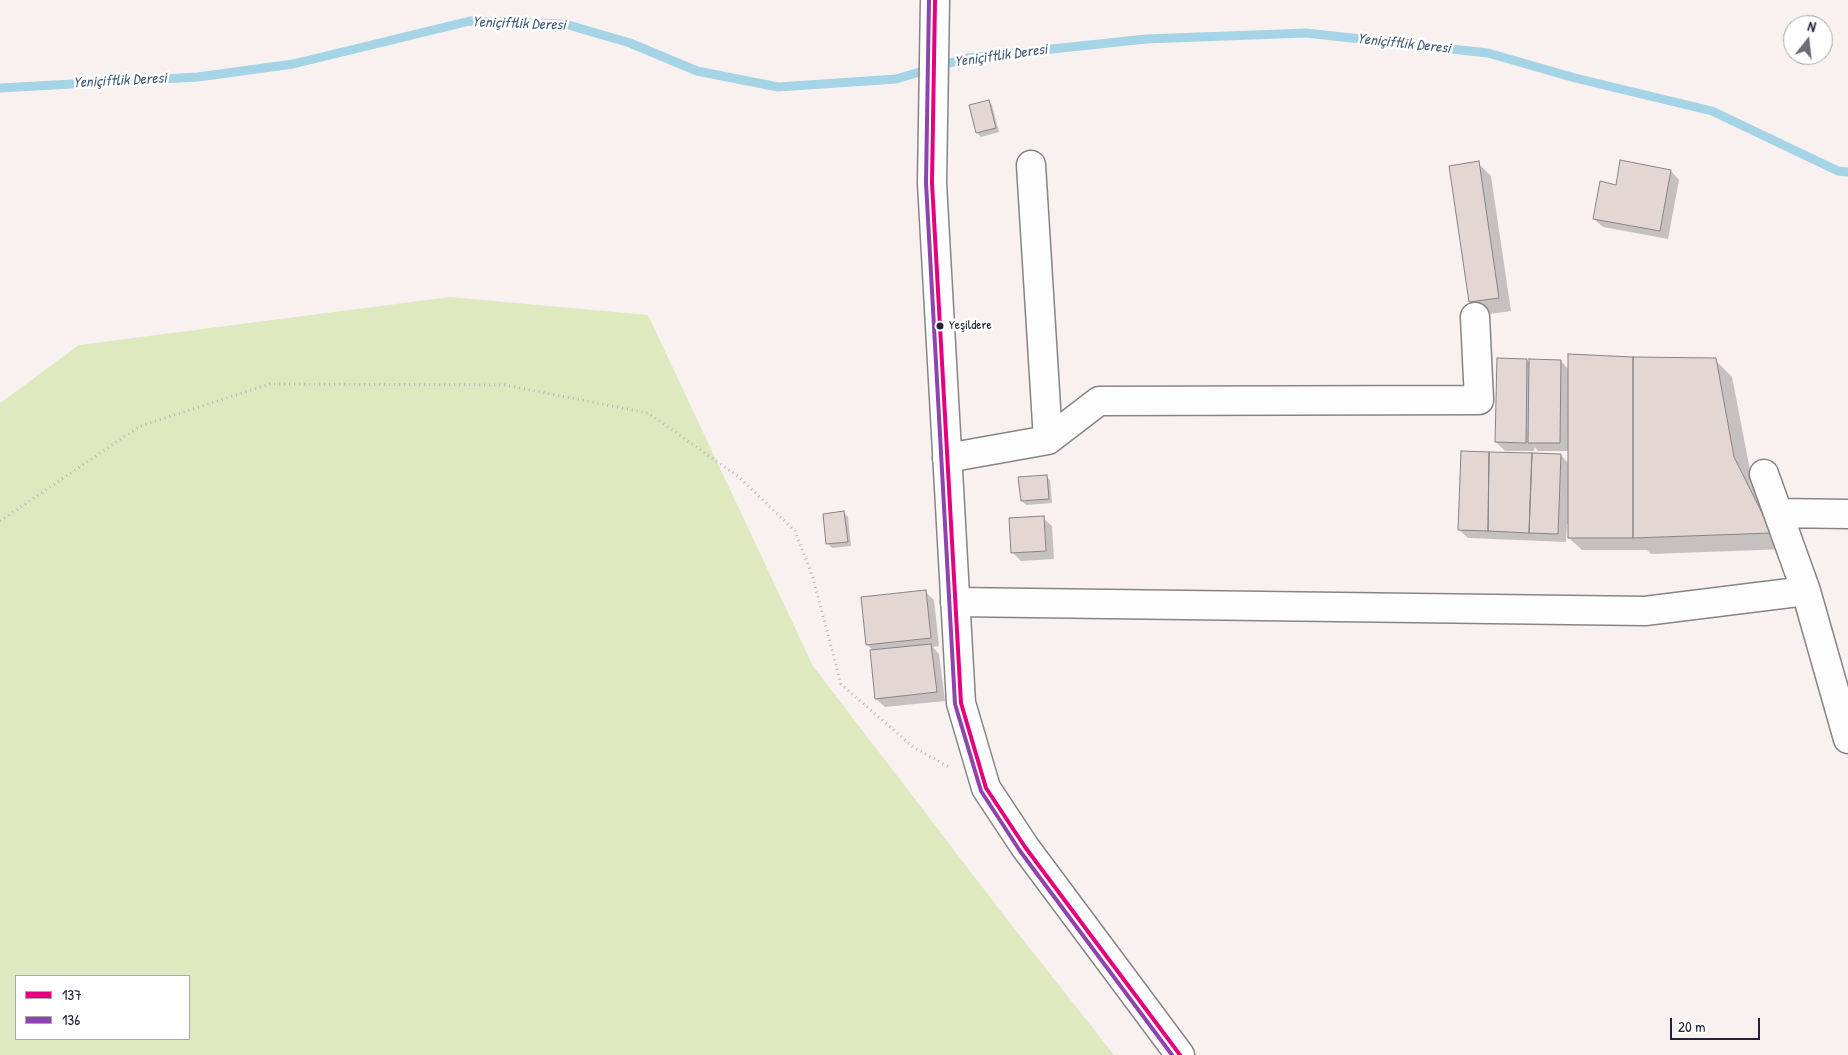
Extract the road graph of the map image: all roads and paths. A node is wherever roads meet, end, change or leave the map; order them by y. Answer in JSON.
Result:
{"nodes":[{"id":1,"x":935,"y":0,"type":"edge"},
{"id":2,"x":1031,"y":165,"type":"dead end"},
{"id":3,"x":1475,"y":317,"type":"dead end"},
{"id":4,"x":1048,"y":440,"type":"junction"},
{"id":5,"x":947,"y":458,"type":"junction"},
{"id":6,"x":1764,"y":474,"type":"dead end"},
{"id":7,"x":1778,"y":513,"type":"junction"},
{"id":8,"x":1848,"y":514,"type":"edge"},
{"id":9,"x":0,"y":521,"type":"edge"},
{"id":10,"x":1806,"y":591,"type":"junction"},
{"id":11,"x":955,"y":602,"type":"junction"},
{"id":12,"x":1848,"y":740,"type":"edge"},
{"id":13,"x":986,"y":788,"type":"junction"},
{"id":14,"x":1180,"y":1055,"type":"edge"}],
"edges":[{"from":1,"to":5,"type":"main road"},
{"from":2,"to":4,"type":"main road"},
{"from":3,"to":4,"type":"main road"},
{"from":4,"to":5,"type":"main road"},
{"from":5,"to":11,"type":"main road"},
{"from":6,"to":7,"type":"main road"},
{"from":7,"to":8,"type":"main road"},
{"from":7,"to":10,"type":"main road"},
{"from":9,"to":13,"type":"path"},
{"from":10,"to":11,"type":"main road"},
{"from":10,"to":12,"type":"main road"},
{"from":11,"to":13,"type":"main road"},
{"from":13,"to":14,"type":"main road"}]}
